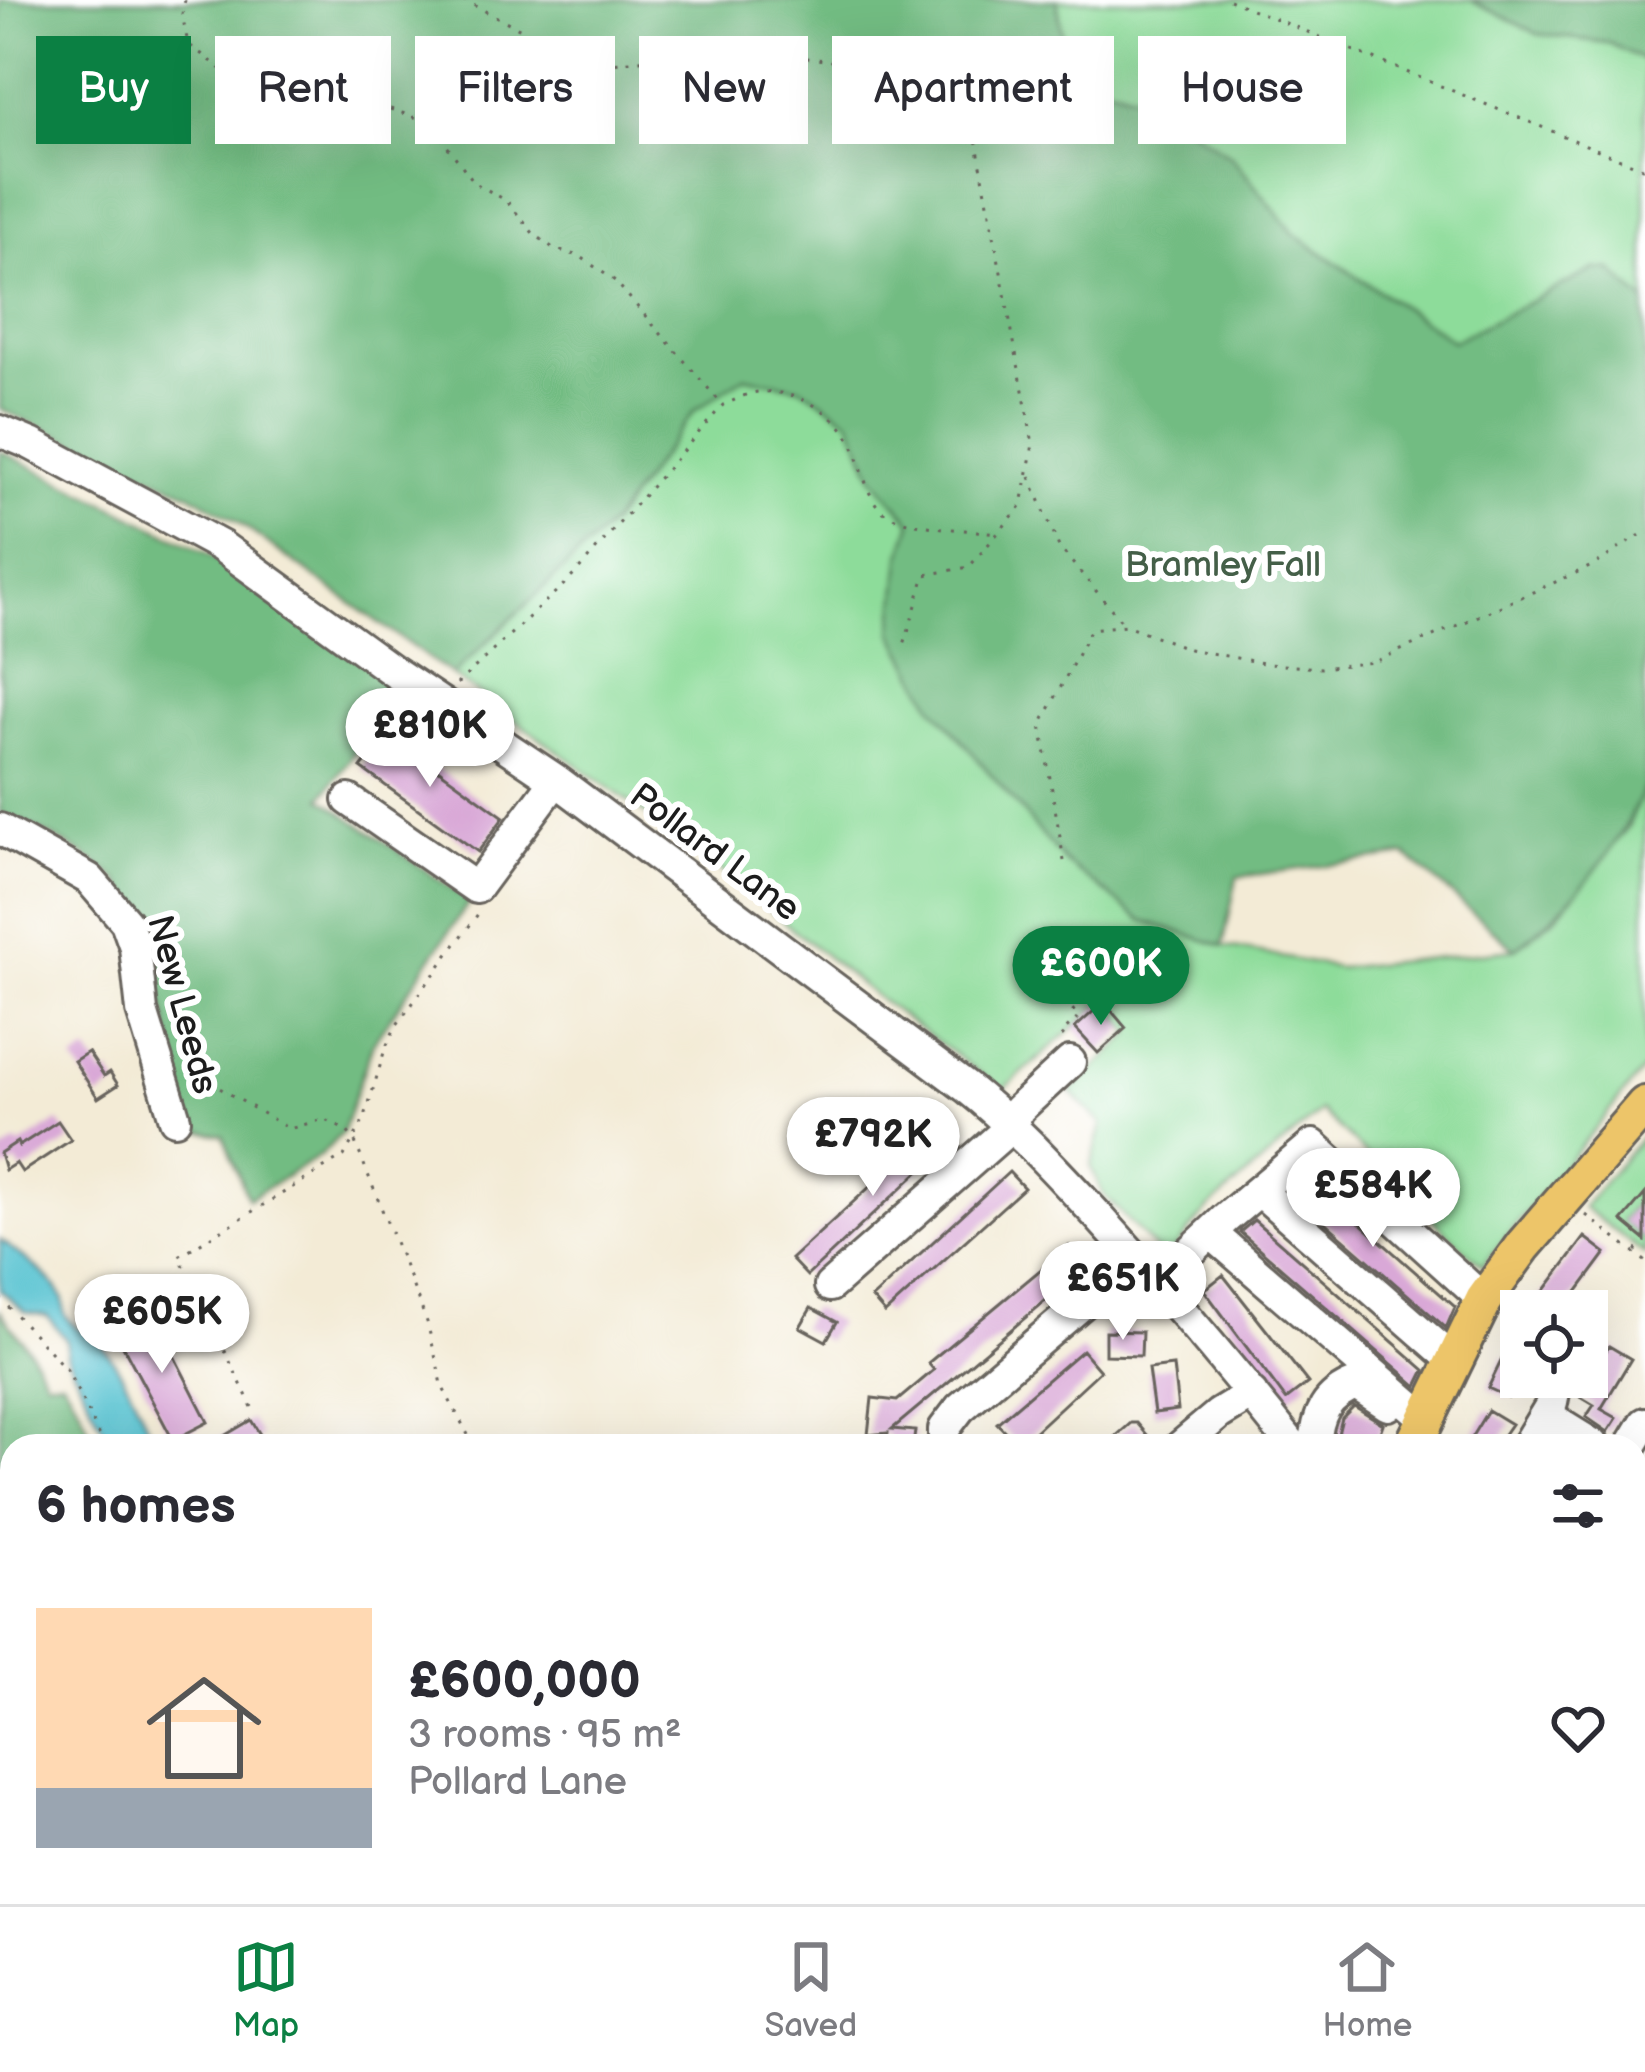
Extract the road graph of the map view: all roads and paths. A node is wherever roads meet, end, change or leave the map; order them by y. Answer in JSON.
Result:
{"nodes":[{"id":1,"x":185,"y":0,"type":"edge"},
{"id":2,"x":463,"y":0,"type":"edge"},
{"id":3,"x":1229,"y":0,"type":"edge"},
{"id":4,"x":832,"y":61,"type":"edge"},
{"id":5,"x":977,"y":144,"type":"edge"},
{"id":6,"x":1645,"y":169,"type":"edge"},
{"id":7,"x":723,"y":406,"type":"junction"},
{"id":8,"x":0,"y":431,"type":"edge"},
{"id":9,"x":1028,"y":473,"type":"junction"},
{"id":10,"x":1645,"y":532,"type":"edge"},
{"id":11,"x":998,"y":533,"type":"junction"},
{"id":12,"x":1126,"y":625,"type":"junction"},
{"id":13,"x":904,"y":645,"type":"dead end"},
{"id":14,"x":438,"y":701,"type":"junction"},
{"id":15,"x":556,"y":780,"type":"junction"},
{"id":16,"x":349,"y":800,"type":"dead end"},
{"id":17,"x":0,"y":829,"type":"edge"},
{"id":18,"x":1064,"y":861,"type":"dead end"},
{"id":19,"x":485,"y":905,"type":"dead end"},
{"id":20,"x":1048,"y":982,"type":"dead end"},
{"id":21,"x":1079,"y":1018,"type":"dead end"},
{"id":22,"x":153,"y":1047,"type":"junction"},
{"id":23,"x":1070,"y":1062,"type":"dead end"},
{"id":24,"x":1645,"y":1106,"type":"edge"},
{"id":25,"x":175,"y":1119,"type":"dead end"},
{"id":26,"x":1013,"y":1124,"type":"junction"},
{"id":27,"x":355,"y":1142,"type":"junction"},
{"id":28,"x":1261,"y":1192,"type":"junction"},
{"id":29,"x":1565,"y":1199,"type":"junction"},
{"id":30,"x":1210,"y":1233,"type":"junction"},
{"id":31,"x":1645,"y":1241,"type":"edge"},
{"id":32,"x":1635,"y":1252,"type":"junction"},
{"id":33,"x":1136,"y":1258,"type":"junction"},
{"id":34,"x":1645,"y":1261,"type":"edge"},
{"id":35,"x":1158,"y":1282,"type":"junction"},
{"id":36,"x":830,"y":1286,"type":"dead end"},
{"id":37,"x":0,"y":1298,"type":"edge"},
{"id":38,"x":1484,"y":1300,"type":"junction"},
{"id":39,"x":1453,"y":1360,"type":"junction"},
{"id":40,"x":1252,"y":1394,"type":"junction"},
{"id":41,"x":1553,"y":1398,"type":"edge"},
{"id":42,"x":252,"y":1407,"type":"dead end"},
{"id":43,"x":1545,"y":1415,"type":"junction"},
{"id":44,"x":1420,"y":1432,"type":"edge"},
{"id":45,"x":99,"y":1434,"type":"edge"},
{"id":46,"x":468,"y":1434,"type":"edge"},
{"id":47,"x":944,"y":1434,"type":"edge"},
{"id":48,"x":1195,"y":1434,"type":"edge"},
{"id":49,"x":1284,"y":1434,"type":"edge"},
{"id":50,"x":1315,"y":1434,"type":"edge"},
{"id":51,"x":1533,"y":1434,"type":"edge"},
{"id":52,"x":1575,"y":1434,"type":"edge"}],
"edges":[{"from":1,"to":7,"type":"path"},
{"from":2,"to":4,"type":"path"},
{"from":3,"to":6,"type":"path"},
{"from":5,"to":9,"type":"path"},
{"from":7,"to":11,"type":"path"},
{"from":7,"to":14,"type":"path"},
{"from":8,"to":14,"type":"street","name":"Pollard Lane"},
{"from":9,"to":11,"type":"path"},
{"from":9,"to":12,"type":"path"},
{"from":10,"to":12,"type":"path"},
{"from":11,"to":13,"type":"path"},
{"from":12,"to":18,"type":"path"},
{"from":14,"to":15,"type":"street","name":"Pollard Lane"},
{"from":15,"to":16,"type":"street"},
{"from":15,"to":26,"type":"street","name":"Pollard Lane"},
{"from":17,"to":22,"type":"street","name":"New Leeds"},
{"from":19,"to":27,"type":"path"},
{"from":20,"to":21,"type":"path"},
{"from":22,"to":25,"type":"street","name":"New Leeds"},
{"from":22,"to":27,"type":"path"},
{"from":23,"to":26,"type":"street"},
{"from":24,"to":29,"type":"main road"},
{"from":26,"to":33,"type":"street","name":"Pollard Lane"},
{"from":26,"to":36,"type":"street"},
{"from":27,"to":42,"type":"path"},
{"from":27,"to":46,"type":"path"},
{"from":28,"to":30,"type":"street"},
{"from":28,"to":38,"type":"street"},
{"from":28,"to":39,"type":"street"},
{"from":29,"to":32,"type":"path"},
{"from":29,"to":38,"type":"main road"},
{"from":30,"to":35,"type":"street"},
{"from":30,"to":44,"type":"street"},
{"from":31,"to":32,"type":"path"},
{"from":32,"to":34,"type":"path"},
{"from":33,"to":35,"type":"street","name":"Pollard Lane"},
{"from":33,"to":47,"type":"street"},
{"from":35,"to":40,"type":"street","name":"Pollard Lane"},
{"from":37,"to":45,"type":"path"},
{"from":38,"to":39,"type":"main road"},
{"from":39,"to":44,"type":"main road"},
{"from":40,"to":48,"type":"street"},
{"from":40,"to":49,"type":"street","name":"Pollard Lane"},
{"from":41,"to":43,"type":"street"},
{"from":43,"to":51,"type":"street"},
{"from":43,"to":52,"type":"street"},
{"from":44,"to":50,"type":"street"}]}
